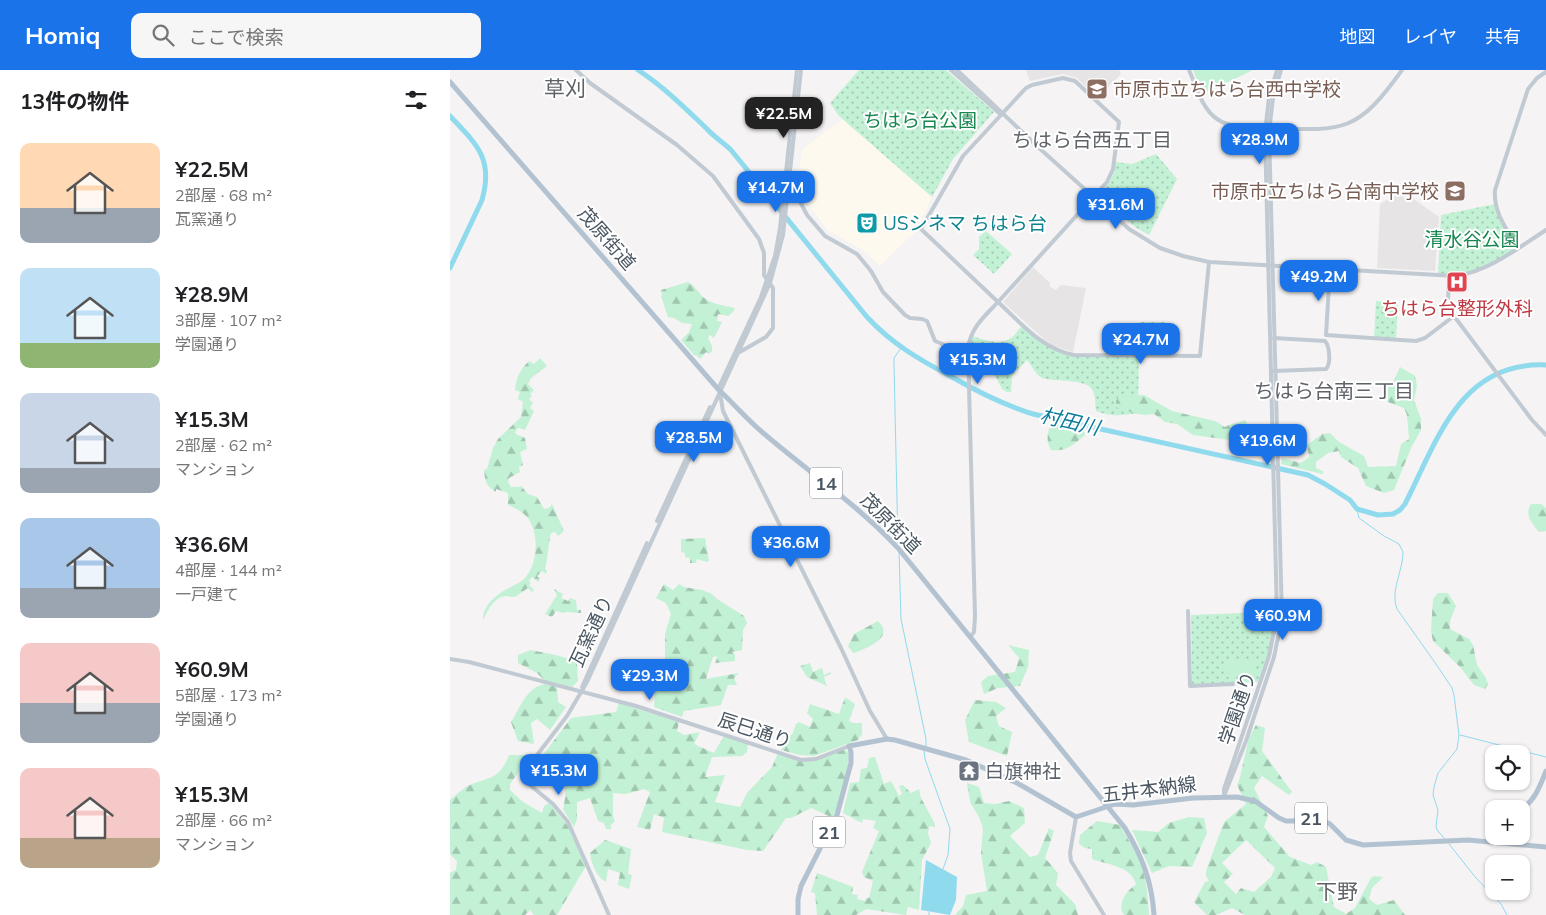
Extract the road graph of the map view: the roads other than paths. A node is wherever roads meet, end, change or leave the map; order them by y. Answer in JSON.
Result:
{"nodes":[{"id":1,"x":576,"y":70,"type":"edge"},
{"id":2,"x":799,"y":70,"type":"edge"},
{"id":3,"x":951,"y":70,"type":"edge"},
{"id":4,"x":957,"y":70,"type":"edge"},
{"id":5,"x":1189,"y":70,"type":"edge"},
{"id":6,"x":1277,"y":70,"type":"edge"},
{"id":7,"x":1281,"y":70,"type":"edge"},
{"id":8,"x":1402,"y":70,"type":"edge"},
{"id":9,"x":1546,"y":72,"type":"edge"},
{"id":10,"x":450,"y":82,"type":"edge"},
{"id":11,"x":1003,"y":114,"type":"junction"},
{"id":12,"x":1267,"y":127,"type":"junction"},
{"id":13,"x":775,"y":181,"type":"dead end"},
{"id":14,"x":786,"y":188,"type":"junction"},
{"id":15,"x":1094,"y":197,"type":"junction"},
{"id":16,"x":1546,"y":230,"type":"edge"},
{"id":17,"x":1518,"y":248,"type":"junction"},
{"id":18,"x":1210,"y":262,"type":"junction"},
{"id":19,"x":1270,"y":265,"type":"junction"},
{"id":20,"x":1330,"y":269,"type":"junction"},
{"id":21,"x":1449,"y":276,"type":"junction"},
{"id":22,"x":769,"y":282,"type":"junction"},
{"id":23,"x":998,"y":302,"type":"junction"},
{"id":24,"x":1454,"y":316,"type":"junction"},
{"id":25,"x":1274,"y":338,"type":"junction"},
{"id":26,"x":738,"y":353,"type":"junction"},
{"id":27,"x":967,"y":359,"type":"junction"},
{"id":28,"x":1273,"y":371,"type":"junction"},
{"id":29,"x":719,"y":390,"type":"junction"},
{"id":30,"x":1546,"y":435,"type":"edge"},
{"id":31,"x":1276,"y":479,"type":"junction"},
{"id":32,"x":1188,"y":611,"type":"dead end"},
{"id":33,"x":970,"y":636,"type":"junction"},
{"id":34,"x":450,"y":659,"type":"edge"},
{"id":35,"x":1233,"y":684,"type":"dead end"},
{"id":36,"x":580,"y":692,"type":"junction"},
{"id":37,"x":1257,"y":692,"type":"junction"},
{"id":38,"x":1262,"y":694,"type":"junction"},
{"id":39,"x":887,"y":740,"type":"junction"},
{"id":40,"x":849,"y":746,"type":"junction"},
{"id":41,"x":1546,"y":771,"type":"edge"},
{"id":42,"x":1224,"y":796,"type":"junction"},
{"id":43,"x":1530,"y":803,"type":"edge"},
{"id":44,"x":1107,"y":806,"type":"junction"},
{"id":45,"x":1076,"y":817,"type":"junction"},
{"id":46,"x":1485,"y":841,"type":"edge"},
{"id":47,"x":1530,"y":845,"type":"edge"},
{"id":48,"x":1546,"y":846,"type":"edge"},
{"id":49,"x":609,"y":915,"type":"edge"},
{"id":50,"x":798,"y":915,"type":"edge"},
{"id":51,"x":1104,"y":915,"type":"edge"},
{"id":52,"x":1154,"y":915,"type":"edge"}],
"edges":[{"from":1,"to":22,"type":"street"},
{"from":2,"to":14,"type":"street"},
{"from":3,"to":11,"type":"street"},
{"from":4,"to":11,"type":"street"},
{"from":5,"to":12,"type":"street"},
{"from":6,"to":12,"type":"street"},
{"from":7,"to":12,"type":"street"},
{"from":8,"to":12,"type":"street"},
{"from":9,"to":17,"type":"street"},
{"from":10,"to":29,"type":"main road","name":"茂原街道","number":"14"},
{"from":11,"to":15,"type":"street"},
{"from":11,"to":15,"type":"street"},
{"from":11,"to":23,"type":"street"},
{"from":12,"to":19,"type":"street"},
{"from":13,"to":14,"type":"street"},
{"from":14,"to":22,"type":"street","name":"瓦窯通り"},
{"from":14,"to":27,"type":"street"},
{"from":15,"to":18,"type":"street"},
{"from":15,"to":23,"type":"street"},
{"from":16,"to":17,"type":"street"},
{"from":17,"to":21,"type":"street"},
{"from":18,"to":19,"type":"street"},
{"from":18,"to":23,"type":"street"},
{"from":19,"to":20,"type":"street"},
{"from":19,"to":25,"type":"street"},
{"from":19,"to":28,"type":"street"},
{"from":20,"to":21,"type":"street"},
{"from":20,"to":24,"type":"street"},
{"from":21,"to":24,"type":"street"},
{"from":22,"to":26,"type":"street","name":"瓦窯通り"},
{"from":22,"to":26,"type":"street"},
{"from":22,"to":29,"type":"street","name":"瓦窯通り"},
{"from":23,"to":27,"type":"street"},
{"from":24,"to":30,"type":"street"},
{"from":25,"to":28,"type":"street"},
{"from":25,"to":28,"type":"street"},
{"from":26,"to":29,"type":"street","name":"瓦窯通り"},
{"from":27,"to":33,"type":"street"},
{"from":28,"to":31,"type":"street"},
{"from":29,"to":33,"type":"main road","name":"茂原街道","number":"14"},
{"from":29,"to":36,"type":"street","name":"瓦窯通り"},
{"from":29,"to":39,"type":"street"},
{"from":31,"to":37,"type":"street","name":"学園通り"},
{"from":31,"to":38,"type":"street"},
{"from":32,"to":35,"type":"street"},
{"from":33,"to":44,"type":"main road","name":"茂原街道","number":"14"},
{"from":34,"to":36,"type":"street","name":"辰巳通り"},
{"from":36,"to":40,"type":"street","name":"辰巳通り"},
{"from":36,"to":49,"type":"street","name":"瓦窯通り"},
{"from":37,"to":38,"type":"street"},
{"from":37,"to":42,"type":"street","name":"学園通り"},
{"from":38,"to":42,"type":"street"},
{"from":39,"to":40,"type":"main road"},
{"from":39,"to":45,"type":"main road"},
{"from":40,"to":50,"type":"main road","number":"21"},
{"from":41,"to":43,"type":"main road"},
{"from":42,"to":44,"type":"main road","name":"五井本納線","number":"21"},
{"from":42,"to":46,"type":"main road","name":"五井本納線","number":"21"},
{"from":44,"to":45,"type":"main road","name":"五井本納線","number":"21"},
{"from":44,"to":52,"type":"main road","name":"茂原街道","number":"14"},
{"from":45,"to":51,"type":"street"},
{"from":47,"to":48,"type":"main road","name":"五井本納線","number":"21"}]}
